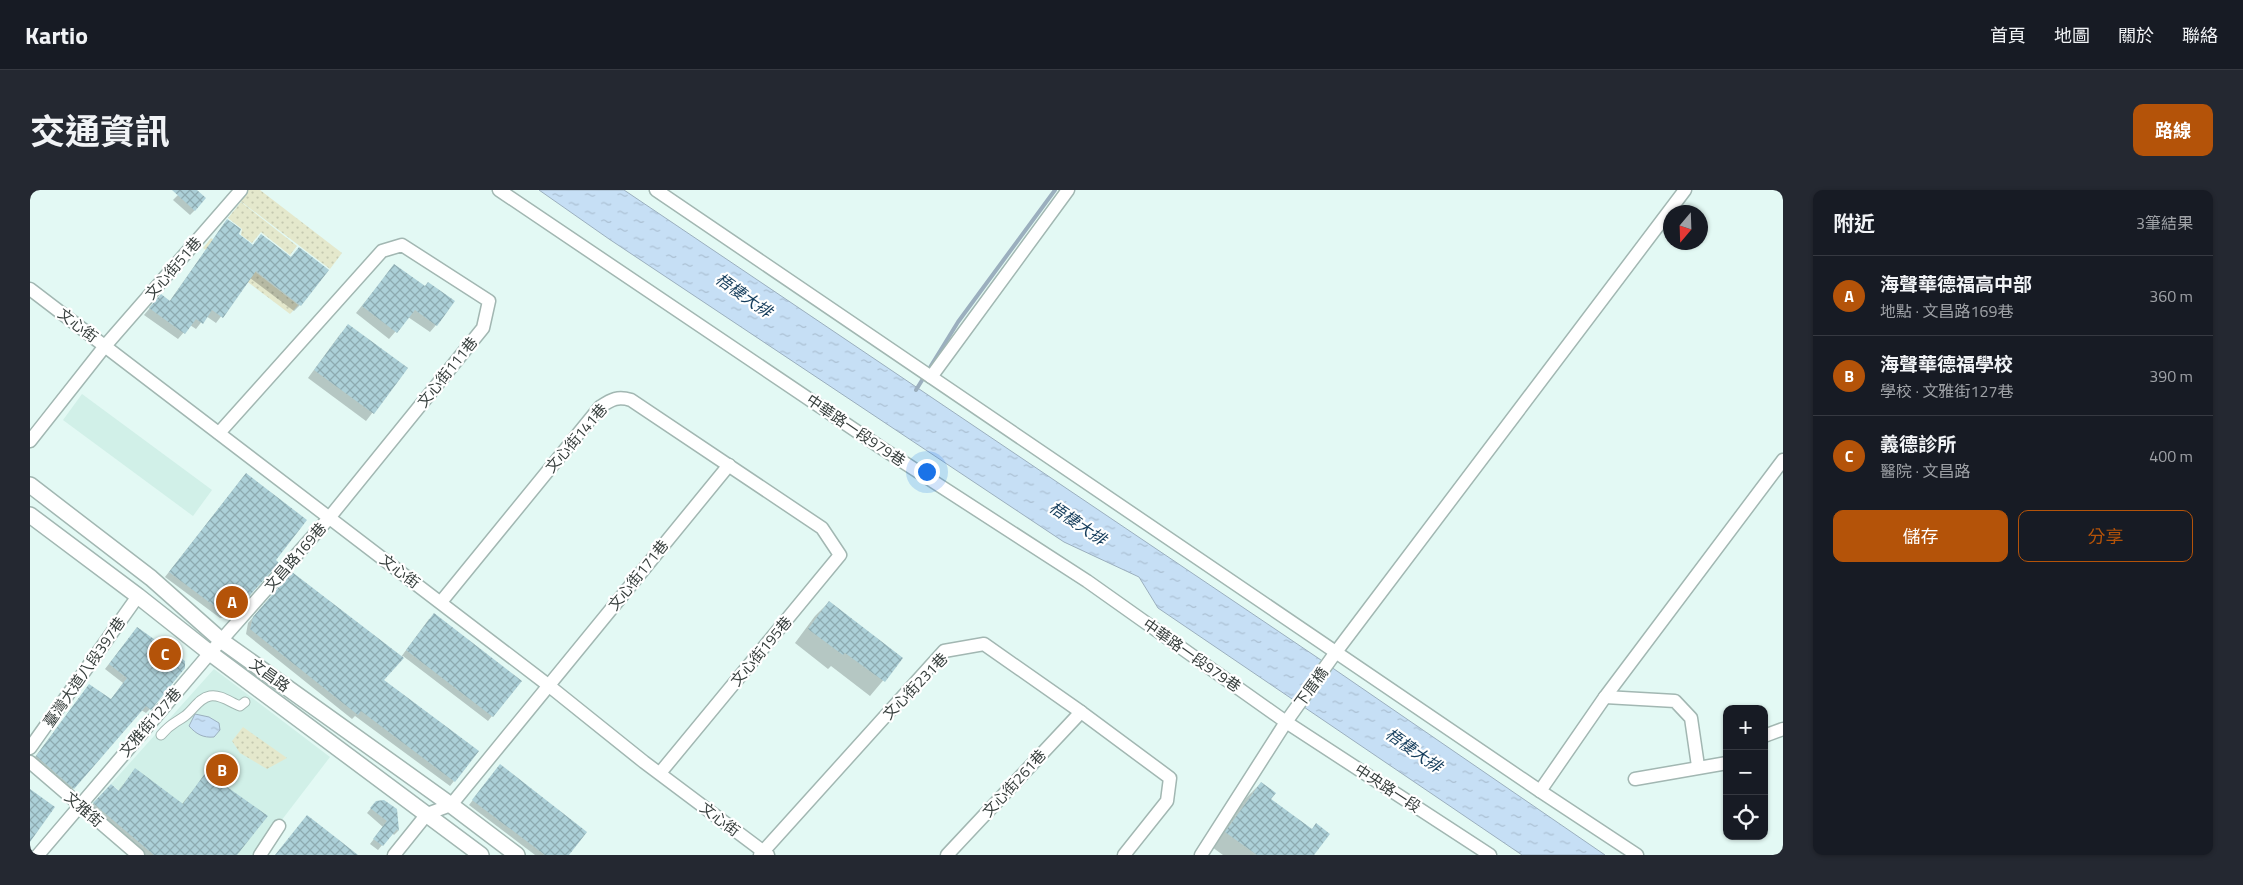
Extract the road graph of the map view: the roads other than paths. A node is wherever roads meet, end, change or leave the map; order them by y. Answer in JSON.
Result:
{"nodes":[{"id":1,"x":241,"y":190,"type":"edge"},
{"id":2,"x":499,"y":190,"type":"edge"},
{"id":3,"x":656,"y":190,"type":"edge"},
{"id":4,"x":1068,"y":190,"type":"edge"},
{"id":5,"x":1685,"y":190,"type":"edge"},
{"id":6,"x":30,"y":290,"type":"edge"},
{"id":7,"x":105,"y":346,"type":"junction"},
{"id":8,"x":931,"y":377,"type":"junction"},
{"id":9,"x":219,"y":433,"type":"junction"},
{"id":10,"x":30,"y":441,"type":"edge"},
{"id":11,"x":1783,"y":460,"type":"edge"},
{"id":12,"x":729,"y":465,"type":"junction"},
{"id":13,"x":30,"y":485,"type":"edge"},
{"id":14,"x":30,"y":516,"type":"edge"},
{"id":15,"x":329,"y":518,"type":"junction"},
{"id":16,"x":822,"y":528,"type":"joint"},
{"id":17,"x":138,"y":596,"type":"junction"},
{"id":18,"x":441,"y":602,"type":"junction"},
{"id":19,"x":222,"y":641,"type":"junction"},
{"id":20,"x":1336,"y":652,"type":"junction"},
{"id":21,"x":210,"y":653,"type":"junction"},
{"id":22,"x":548,"y":684,"type":"junction"},
{"id":23,"x":1605,"y":697,"type":"junction"},
{"id":24,"x":245,"y":702,"type":"dead end"},
{"id":25,"x":1082,"y":712,"type":"junction"},
{"id":26,"x":1286,"y":722,"type":"junction"},
{"id":27,"x":1783,"y":729,"type":"edge"},
{"id":28,"x":161,"y":735,"type":"dead end"},
{"id":29,"x":1768,"y":735,"type":"edge"},
{"id":30,"x":30,"y":748,"type":"edge"},
{"id":31,"x":30,"y":762,"type":"edge"},
{"id":32,"x":1723,"y":763,"type":"edge"},
{"id":33,"x":1698,"y":766,"type":"junction"},
{"id":34,"x":660,"y":772,"type":"junction"},
{"id":35,"x":1635,"y":779,"type":"dead end"},
{"id":36,"x":1540,"y":791,"type":"junction"},
{"id":37,"x":79,"y":804,"type":"junction"},
{"id":38,"x":451,"y":805,"type":"junction"},
{"id":39,"x":427,"y":814,"type":"junction"},
{"id":40,"x":279,"y":826,"type":"dead end"},
{"id":41,"x":764,"y":854,"type":"edge"},
{"id":42,"x":38,"y":855,"type":"edge"},
{"id":43,"x":138,"y":855,"type":"edge"},
{"id":44,"x":260,"y":855,"type":"edge"},
{"id":45,"x":394,"y":855,"type":"edge"},
{"id":46,"x":481,"y":855,"type":"edge"},
{"id":47,"x":517,"y":855,"type":"edge"},
{"id":48,"x":947,"y":855,"type":"edge"},
{"id":49,"x":1124,"y":855,"type":"edge"},
{"id":50,"x":1201,"y":855,"type":"edge"},
{"id":51,"x":1490,"y":855,"type":"edge"},
{"id":52,"x":1637,"y":855,"type":"edge"}],
"edges":[{"from":1,"to":7,"type":"street","name":"文心街51巷"},
{"from":2,"to":26,"type":"street","name":"中華路一段979巷"},
{"from":3,"to":8,"type":"street"},
{"from":4,"to":8,"type":"street"},
{"from":5,"to":20,"type":"street","name":"下厝橋"},
{"from":6,"to":7,"type":"street","name":"文心街"},
{"from":7,"to":9,"type":"street","name":"文心街"},
{"from":7,"to":10,"type":"street","name":"文心街51巷"},
{"from":8,"to":20,"type":"street"},
{"from":9,"to":15,"type":"street","name":"文心街"},
{"from":9,"to":15,"type":"street","name":"文心街111巷"},
{"from":11,"to":23,"type":"street"},
{"from":12,"to":16,"type":"street","name":"文心街141巷"},
{"from":12,"to":18,"type":"street","name":"文心街141巷"},
{"from":12,"to":22,"type":"street","name":"文心街171巷"},
{"from":13,"to":19,"type":"street","name":"文昌路"},
{"from":14,"to":17,"type":"street","name":"文昌路"},
{"from":15,"to":18,"type":"street","name":"文心街"},
{"from":15,"to":19,"type":"street","name":"文昌路169巷"},
{"from":16,"to":34,"type":"street","name":"文心街195巷"},
{"from":17,"to":21,"type":"street","name":"文昌路"},
{"from":17,"to":30,"type":"street","name":"臺灣大道八段397巷"},
{"from":18,"to":22,"type":"street","name":"文心街"},
{"from":19,"to":21,"type":"street","name":"文雅街127巷"},
{"from":19,"to":38,"type":"street","name":"文昌路"},
{"from":20,"to":26,"type":"street","name":"下厝橋"},
{"from":20,"to":36,"type":"street"},
{"from":21,"to":37,"type":"street","name":"文雅街127巷"},
{"from":21,"to":39,"type":"street","name":"文昌路"},
{"from":22,"to":34,"type":"street","name":"文心街"},
{"from":22,"to":38,"type":"street","name":"文心街171巷"},
{"from":23,"to":33,"type":"street"},
{"from":23,"to":36,"type":"street"},
{"from":24,"to":28,"type":"street"},
{"from":25,"to":41,"type":"street","name":"文心街231巷"},
{"from":25,"to":48,"type":"street","name":"文心街261巷"},
{"from":25,"to":49,"type":"street","name":"文心街231巷"},
{"from":26,"to":50,"type":"street","name":"下厝橋"},
{"from":26,"to":51,"type":"street","name":"中央路一段"},
{"from":27,"to":29,"type":"street"},
{"from":31,"to":37,"type":"street","name":"文雅街"},
{"from":32,"to":33,"type":"street"},
{"from":33,"to":35,"type":"street"},
{"from":34,"to":41,"type":"street","name":"文心街"},
{"from":36,"to":52,"type":"street"},
{"from":37,"to":42,"type":"street","name":"文雅街127巷"},
{"from":37,"to":43,"type":"street","name":"文雅街"},
{"from":38,"to":39,"type":"street"},
{"from":38,"to":47,"type":"street","name":"文昌路"},
{"from":39,"to":45,"type":"street"},
{"from":39,"to":46,"type":"street","name":"文昌路"},
{"from":40,"to":44,"type":"street"}]}
